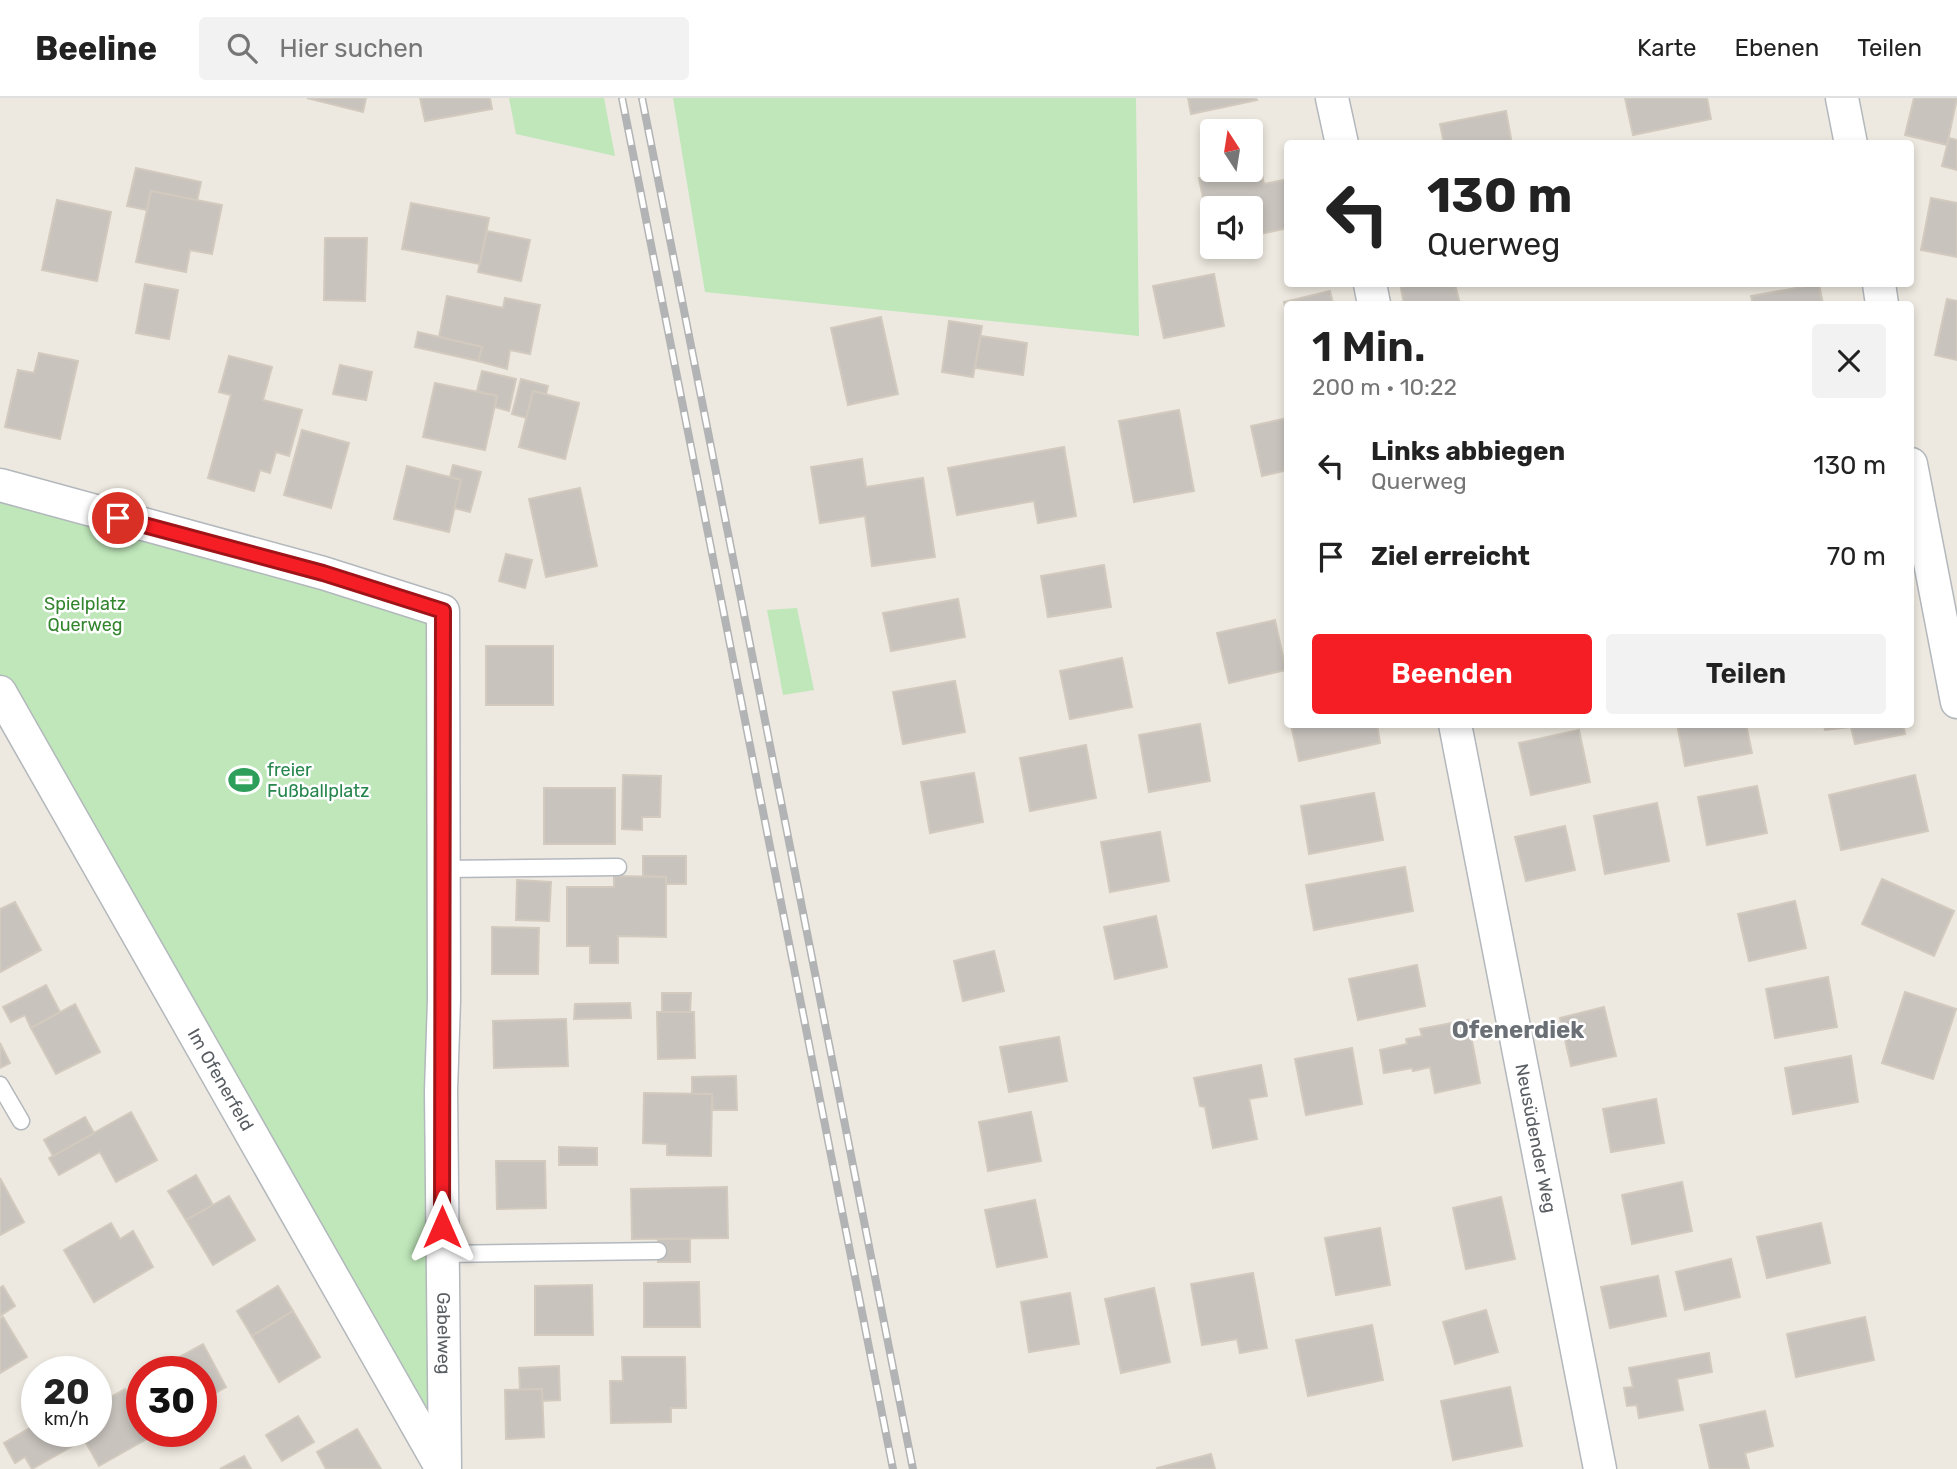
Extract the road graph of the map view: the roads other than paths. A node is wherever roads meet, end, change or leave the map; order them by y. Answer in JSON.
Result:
{"nodes":[{"id":1,"x":1332,"y":98,"type":"edge"},
{"id":2,"x":1842,"y":98,"type":"edge"},
{"id":3,"x":1341,"y":140,"type":"edge"},
{"id":4,"x":1850,"y":140,"type":"edge"},
{"id":5,"x":1914,"y":480,"type":"edge"},
{"id":6,"x":0,"y":485,"type":"edge"},
{"id":7,"x":1957,"y":702,"type":"edge"},
{"id":8,"x":4,"y":710,"type":"edge"},
{"id":9,"x":1456,"y":728,"type":"edge"},
{"id":10,"x":618,"y":867,"type":"dead end"},
{"id":11,"x":443,"y":870,"type":"junction"},
{"id":12,"x":0,"y":1085,"type":"edge"},
{"id":13,"x":21,"y":1121,"type":"dead end"},
{"id":14,"x":658,"y":1251,"type":"dead end"},
{"id":15,"x":443,"y":1254,"type":"junction"},
{"id":16,"x":443,"y":1469,"type":"edge"},
{"id":17,"x":1600,"y":1469,"type":"edge"}],
"edges":[{"from":1,"to":3,"type":"street"},
{"from":2,"to":4,"type":"street"},
{"from":5,"to":7,"type":"street"},
{"from":6,"to":11,"type":"street","name":"Gabelweg"},
{"from":8,"to":16,"type":"street","name":"Im Ofenerfeld"},
{"from":9,"to":17,"type":"street","name":"Neusüdender Weg"},
{"from":10,"to":11,"type":"lane"},
{"from":11,"to":15,"type":"street","name":"Gabelweg"},
{"from":12,"to":13,"type":"lane"},
{"from":14,"to":15,"type":"lane"},
{"from":15,"to":16,"type":"street","name":"Gabelweg"}]}
